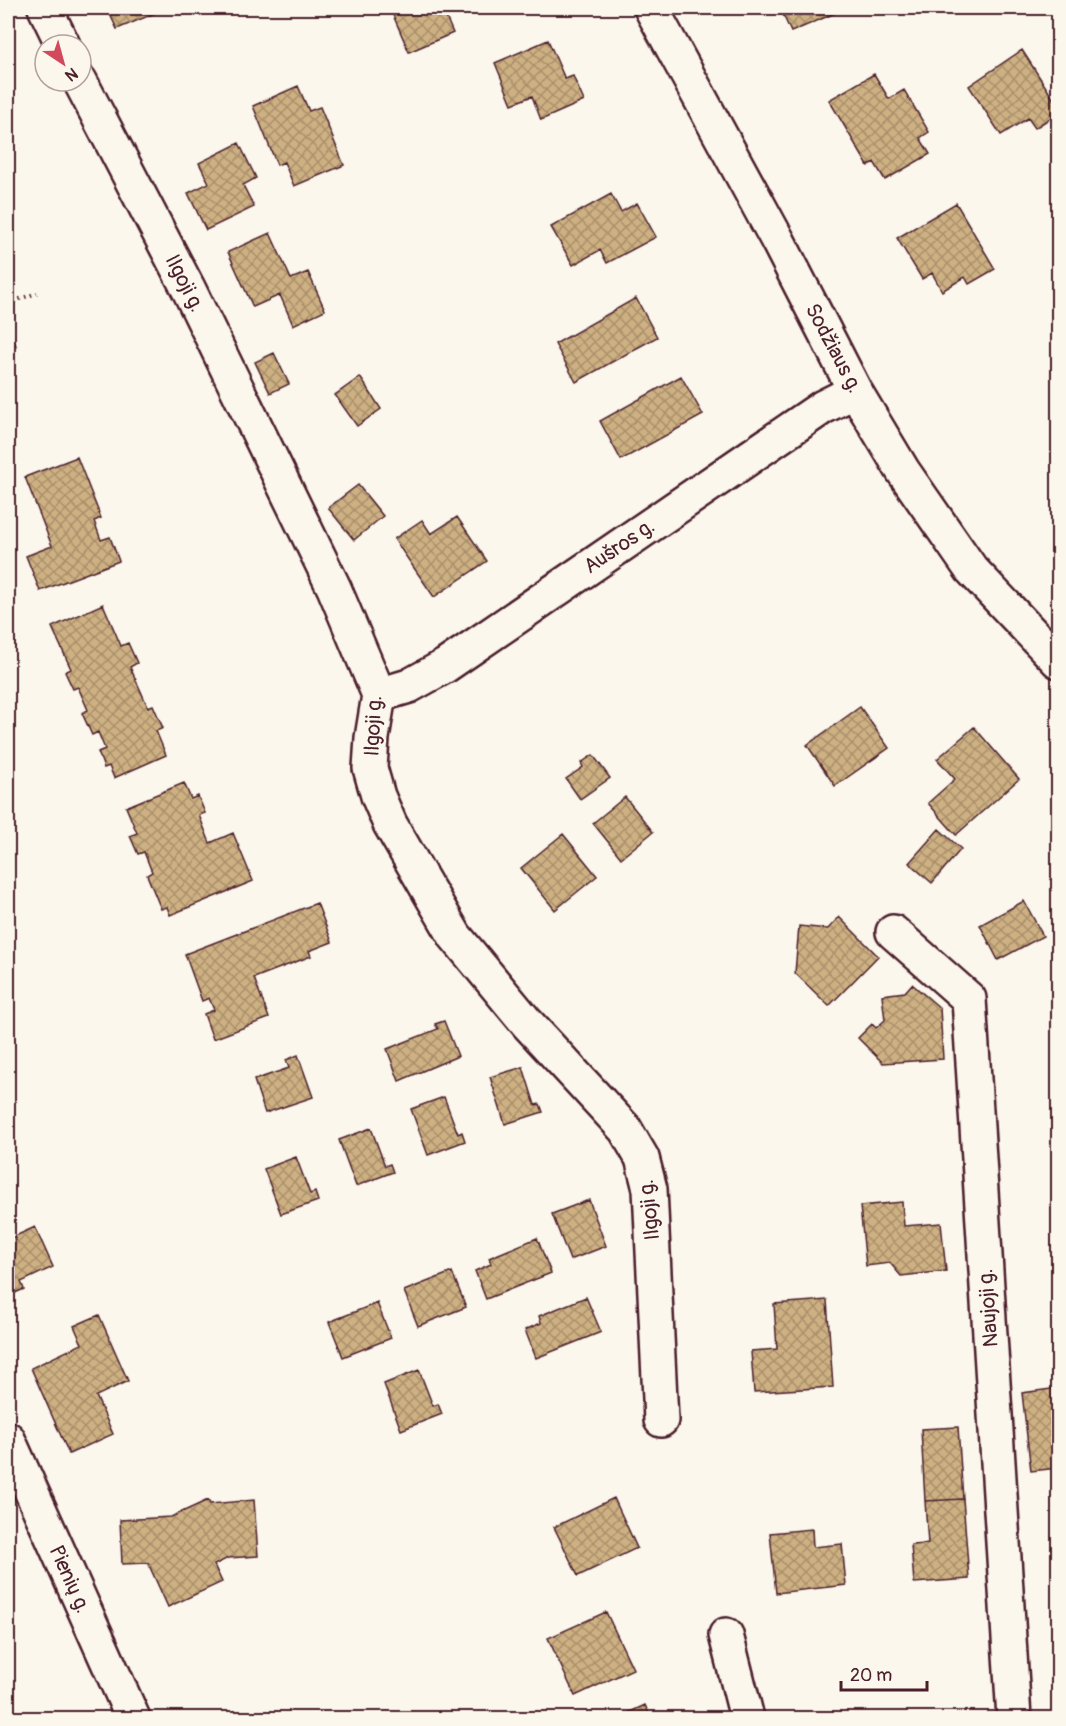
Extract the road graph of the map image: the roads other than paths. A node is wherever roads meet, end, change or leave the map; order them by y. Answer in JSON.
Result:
{"nodes":[{"id":1,"x":45,"y":8,"type":"edge"},
{"id":2,"x":651,"y":8,"type":"edge"},
{"id":3,"x":57,"y":33,"type":"edge"},
{"id":4,"x":86,"y":93,"type":"edge"},
{"id":5,"x":855,"y":391,"type":"junction"},
{"id":6,"x":1059,"y":661,"type":"edge"},
{"id":7,"x":379,"y":695,"type":"junction"},
{"id":8,"x":893,"y":932,"type":"dead end"},
{"id":9,"x":661,"y":1420,"type":"dead end"},
{"id":10,"x":8,"y":1439,"type":"edge"},
{"id":11,"x":726,"y":1635,"type":"dead end"},
{"id":12,"x":133,"y":1719,"type":"edge"},
{"id":13,"x":747,"y":1719,"type":"edge"},
{"id":14,"x":1014,"y":1719,"type":"edge"}],
"edges":[{"from":1,"to":3,"type":"street"},
{"from":2,"to":5,"type":"street","name":"Sodžiaus g."},
{"from":4,"to":7,"type":"street","name":"Ilgoji g."},
{"from":5,"to":6,"type":"street","name":"Sodžiaus g."},
{"from":5,"to":7,"type":"street","name":"Aušros g."},
{"from":7,"to":9,"type":"street","name":"Ilgoji g."},
{"from":8,"to":14,"type":"street","name":"Naujoji g."},
{"from":10,"to":12,"type":"street","name":"Pienių g."},
{"from":11,"to":13,"type":"street"}]}
